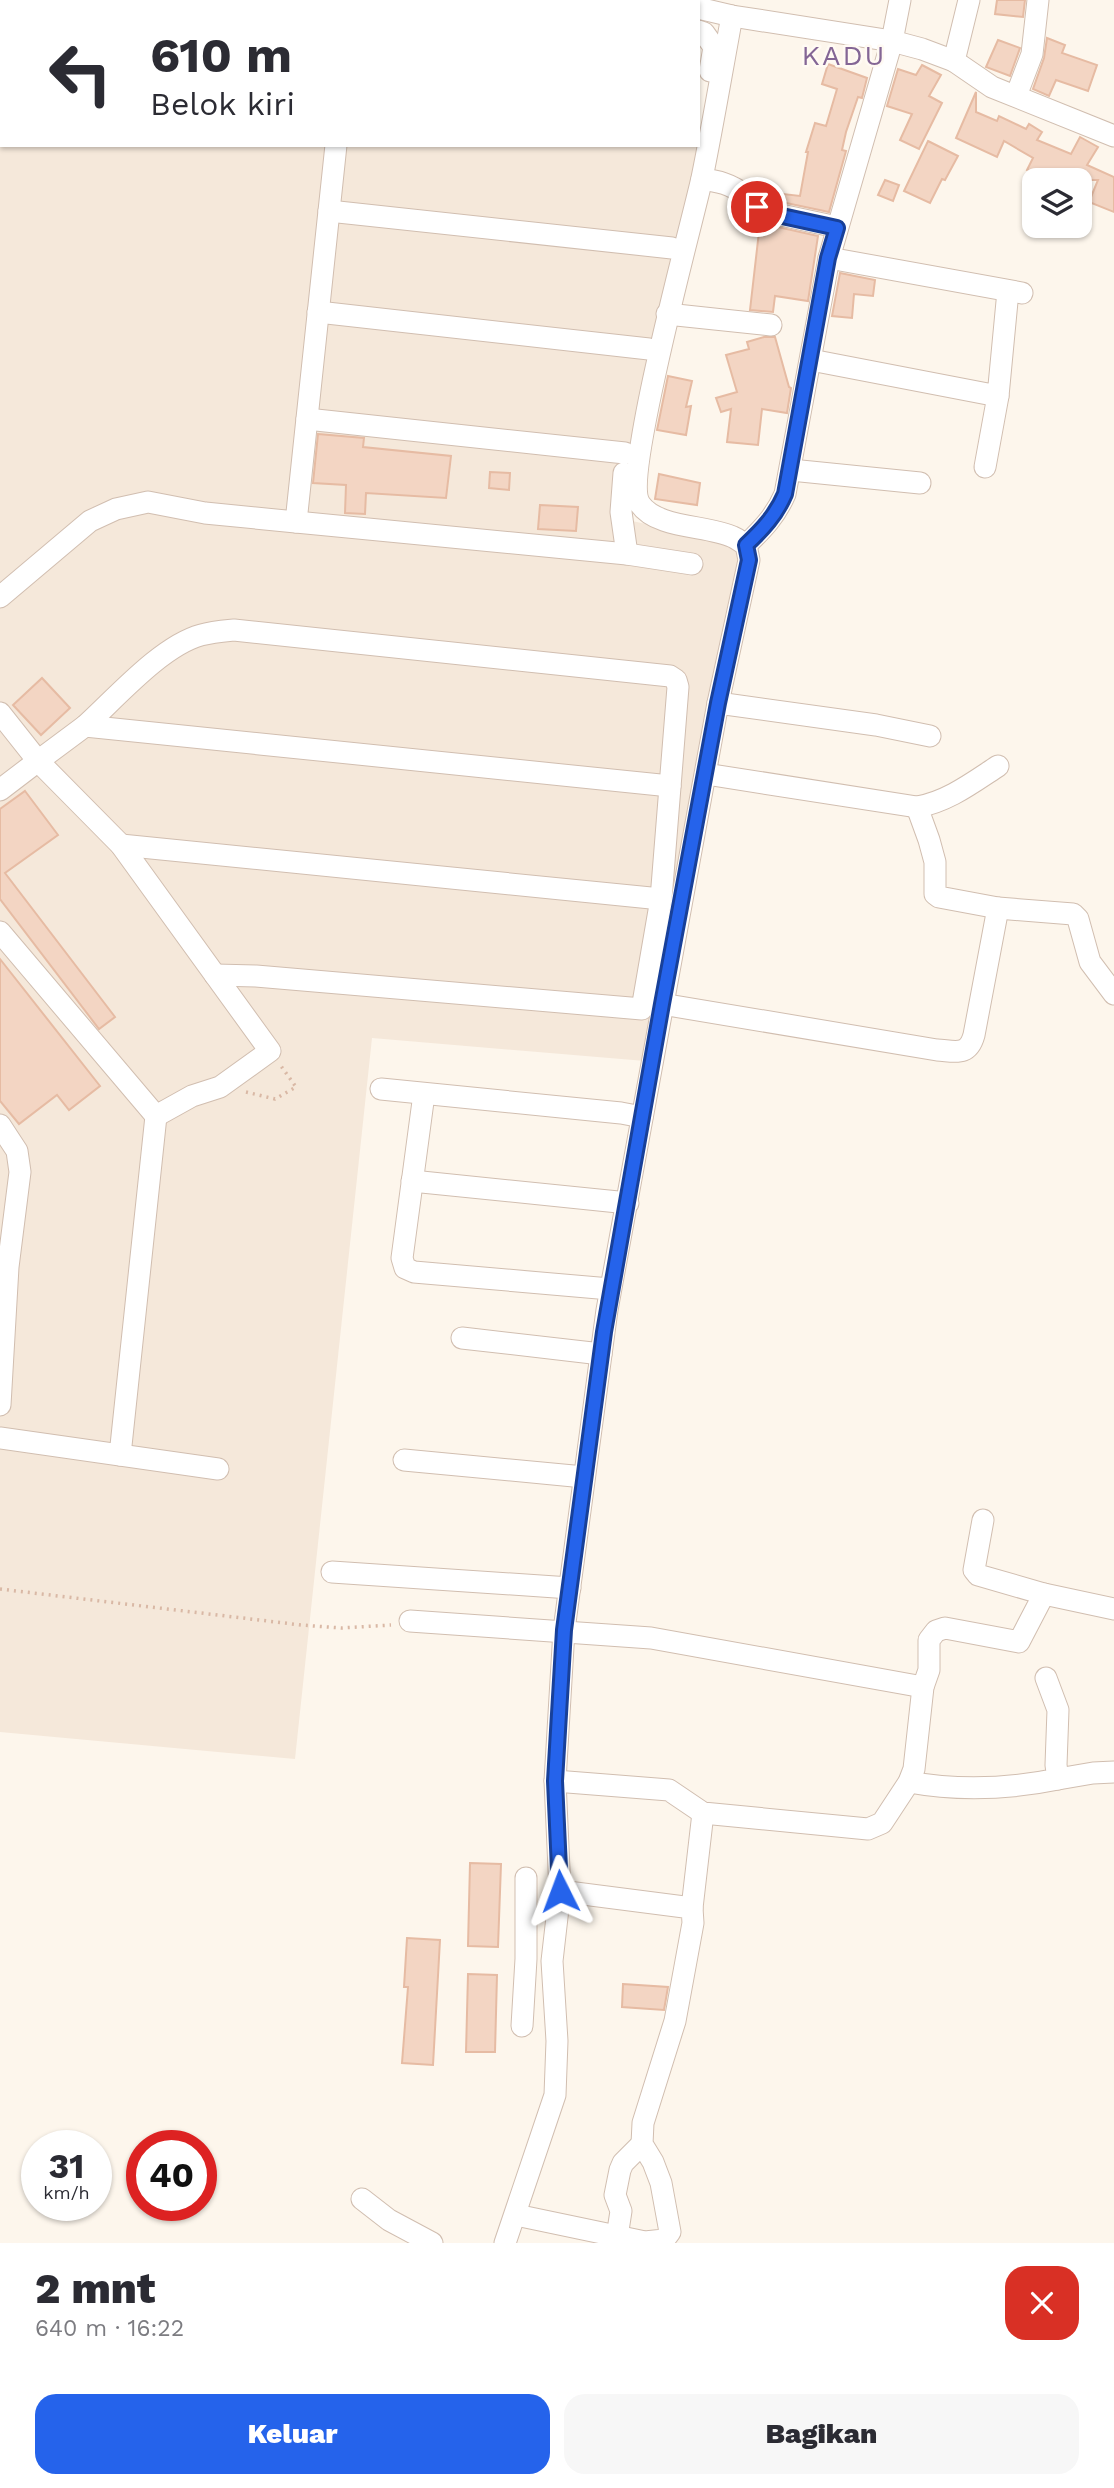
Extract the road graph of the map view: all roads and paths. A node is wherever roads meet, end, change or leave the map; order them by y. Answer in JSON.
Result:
{"nodes":[{"id":1,"x":900,"y":0,"type":"edge"},
{"id":2,"x":969,"y":0,"type":"edge"},
{"id":3,"x":1038,"y":0,"type":"edge"},
{"id":4,"x":700,"y":8,"type":"edge"},
{"id":5,"x":732,"y":16,"type":"junction"},
{"id":6,"x":700,"y":32,"type":"edge"},
{"id":7,"x":891,"y":41,"type":"junction"},
{"id":8,"x":954,"y":61,"type":"junction"},
{"id":9,"x":1016,"y":96,"type":"junction"},
{"id":10,"x":700,"y":121,"type":"edge"},
{"id":11,"x":1114,"y":136,"type":"edge"},
{"id":12,"x":336,"y":147,"type":"edge"},
{"id":13,"x":696,"y":147,"type":"edge"},
{"id":14,"x":702,"y":179,"type":"junction"},
{"id":15,"x":329,"y":211,"type":"junction"},
{"id":16,"x":837,"y":228,"type":"junction"},
{"id":17,"x":672,"y":248,"type":"junction"},
{"id":18,"x":828,"y":258,"type":"junction"},
{"id":19,"x":318,"y":312,"type":"junction"},
{"id":20,"x":667,"y":314,"type":"junction"},
{"id":21,"x":771,"y":325,"type":"dead end"},
{"id":22,"x":649,"y":349,"type":"junction"},
{"id":23,"x":811,"y":360,"type":"junction"},
{"id":24,"x":998,"y":396,"type":"junction"},
{"id":25,"x":307,"y":419,"type":"junction"},
{"id":26,"x":625,"y":453,"type":"junction"},
{"id":27,"x":985,"y":467,"type":"dead end"},
{"id":28,"x":790,"y":470,"type":"junction"},
{"id":29,"x":920,"y":483,"type":"dead end"},
{"id":30,"x":296,"y":522,"type":"junction"},
{"id":31,"x":746,"y":545,"type":"junction"},
{"id":32,"x":627,"y":554,"type":"junction"},
{"id":33,"x":692,"y":564,"type":"dead end"},
{"id":34,"x":0,"y":597,"type":"edge"},
{"id":35,"x":718,"y":703,"type":"junction"},
{"id":36,"x":0,"y":713,"type":"edge"},
{"id":37,"x":85,"y":726,"type":"junction"},
{"id":38,"x":930,"y":736,"type":"dead end"},
{"id":39,"x":38,"y":761,"type":"junction"},
{"id":40,"x":998,"y":766,"type":"dead end"},
{"id":41,"x":706,"y":774,"type":"junction"},
{"id":42,"x":670,"y":786,"type":"junction"},
{"id":43,"x":0,"y":790,"type":"edge"},
{"id":44,"x":917,"y":807,"type":"junction"},
{"id":45,"x":121,"y":845,"type":"junction"},
{"id":46,"x":661,"y":899,"type":"junction"},
{"id":47,"x":998,"y":908,"type":"junction"},
{"id":48,"x":0,"y":932,"type":"edge"},
{"id":49,"x":215,"y":975,"type":"junction"},
{"id":50,"x":1114,"y":993,"type":"edge"},
{"id":51,"x":662,"y":1004,"type":"junction"},
{"id":52,"x":270,"y":1051,"type":"junction"},
{"id":53,"x":220,"y":1087,"type":"junction"},
{"id":54,"x":381,"y":1089,"type":"dead end"},
{"id":55,"x":424,"y":1094,"type":"junction"},
{"id":56,"x":156,"y":1116,"type":"junction"},
{"id":57,"x":642,"y":1117,"type":"junction"},
{"id":58,"x":0,"y":1125,"type":"edge"},
{"id":59,"x":412,"y":1181,"type":"junction"},
{"id":60,"x":628,"y":1203,"type":"junction"},
{"id":61,"x":610,"y":1289,"type":"junction"},
{"id":62,"x":462,"y":1338,"type":"dead end"},
{"id":63,"x":601,"y":1353,"type":"junction"},
{"id":64,"x":0,"y":1405,"type":"edge"},
{"id":65,"x":0,"y":1438,"type":"edge"},
{"id":66,"x":120,"y":1455,"type":"junction"},
{"id":67,"x":404,"y":1460,"type":"dead end"},
{"id":68,"x":218,"y":1469,"type":"dead end"},
{"id":69,"x":584,"y":1478,"type":"junction"},
{"id":70,"x":983,"y":1520,"type":"dead end"},
{"id":71,"x":332,"y":1572,"type":"dead end"},
{"id":72,"x":570,"y":1588,"type":"junction"},
{"id":73,"x":0,"y":1589,"type":"edge"},
{"id":74,"x":1044,"y":1594,"type":"junction"},
{"id":75,"x":1113,"y":1605,"type":"edge"},
{"id":76,"x":410,"y":1621,"type":"joint"},
{"id":77,"x":564,"y":1630,"type":"junction"},
{"id":78,"x":1046,"y":1678,"type":"dead end"},
{"id":79,"x":923,"y":1687,"type":"junction"},
{"id":80,"x":1114,"y":1772,"type":"edge"},
{"id":81,"x":1058,"y":1779,"type":"junction"},
{"id":82,"x":555,"y":1781,"type":"junction"},
{"id":83,"x":909,"y":1782,"type":"junction"},
{"id":84,"x":704,"y":1813,"type":"junction"},
{"id":85,"x":526,"y":1878,"type":"dead end"},
{"id":86,"x":560,"y":1891,"type":"junction"},
{"id":87,"x":692,"y":1908,"type":"junction"},
{"id":88,"x":526,"y":1959,"type":"junction"},
{"id":89,"x":552,"y":1961,"type":"junction"},
{"id":90,"x":522,"y":2026,"type":"dead end"},
{"id":91,"x":642,"y":2144,"type":"junction"},
{"id":92,"x":362,"y":2199,"type":"dead end"},
{"id":93,"x":516,"y":2216,"type":"junction"},
{"id":94,"x":617,"y":2237,"type":"junction"},
{"id":95,"x":432,"y":2243,"type":"edge"},
{"id":96,"x":505,"y":2243,"type":"edge"}],
"edges":[{"from":1,"to":7,"type":"street"},
{"from":2,"to":8,"type":"street"},
{"from":3,"to":9,"type":"street"},
{"from":4,"to":5,"type":"street"},
{"from":5,"to":7,"type":"street"},
{"from":5,"to":14,"type":"street"},
{"from":6,"to":10,"type":"street"},
{"from":7,"to":8,"type":"street"},
{"from":7,"to":16,"type":"street"},
{"from":8,"to":9,"type":"street"},
{"from":9,"to":11,"type":"street"},
{"from":12,"to":15,"type":"street"},
{"from":13,"to":17,"type":"street"},
{"from":14,"to":16,"type":"street"},
{"from":14,"to":20,"type":"street"},
{"from":15,"to":17,"type":"street"},
{"from":15,"to":19,"type":"street"},
{"from":16,"to":18,"type":"street"},
{"from":17,"to":22,"type":"street"},
{"from":18,"to":23,"type":"street"},
{"from":18,"to":24,"type":"street"},
{"from":19,"to":22,"type":"street"},
{"from":19,"to":25,"type":"street"},
{"from":20,"to":21,"type":"street"},
{"from":20,"to":31,"type":"street"},
{"from":22,"to":26,"type":"street"},
{"from":23,"to":24,"type":"street"},
{"from":23,"to":28,"type":"street"},
{"from":24,"to":27,"type":"street"},
{"from":25,"to":26,"type":"street"},
{"from":25,"to":30,"type":"street"},
{"from":26,"to":32,"type":"street"},
{"from":28,"to":29,"type":"street"},
{"from":28,"to":31,"type":"street"},
{"from":30,"to":32,"type":"street"},
{"from":30,"to":34,"type":"street"},
{"from":31,"to":35,"type":"street"},
{"from":32,"to":33,"type":"street"},
{"from":35,"to":38,"type":"street"},
{"from":35,"to":41,"type":"street"},
{"from":36,"to":39,"type":"street"},
{"from":37,"to":39,"type":"street"},
{"from":37,"to":42,"type":"street"},
{"from":37,"to":42,"type":"street"},
{"from":39,"to":43,"type":"street"},
{"from":39,"to":45,"type":"street"},
{"from":40,"to":44,"type":"street"},
{"from":41,"to":44,"type":"street"},
{"from":41,"to":51,"type":"street"},
{"from":42,"to":46,"type":"street"},
{"from":44,"to":47,"type":"street"},
{"from":45,"to":46,"type":"street"},
{"from":45,"to":49,"type":"street"},
{"from":46,"to":49,"type":"street"},
{"from":47,"to":50,"type":"street"},
{"from":47,"to":51,"type":"street"},
{"from":48,"to":56,"type":"street"},
{"from":49,"to":52,"type":"street"},
{"from":51,"to":57,"type":"street"},
{"from":52,"to":53,"type":"street"},
{"from":52,"to":53,"type":"path"},
{"from":53,"to":56,"type":"street"},
{"from":54,"to":55,"type":"street"},
{"from":55,"to":57,"type":"street"},
{"from":55,"to":59,"type":"street"},
{"from":56,"to":66,"type":"street"},
{"from":57,"to":60,"type":"street"},
{"from":58,"to":64,"type":"street"},
{"from":59,"to":60,"type":"street"},
{"from":59,"to":61,"type":"street"},
{"from":60,"to":61,"type":"street"},
{"from":61,"to":63,"type":"street"},
{"from":62,"to":63,"type":"street"},
{"from":63,"to":69,"type":"street"},
{"from":65,"to":66,"type":"street"},
{"from":66,"to":68,"type":"street"},
{"from":67,"to":69,"type":"street"},
{"from":69,"to":72,"type":"street"},
{"from":70,"to":74,"type":"street"},
{"from":71,"to":72,"type":"street"},
{"from":72,"to":77,"type":"street"},
{"from":73,"to":76,"type":"path"},
{"from":74,"to":75,"type":"street"},
{"from":74,"to":79,"type":"street"},
{"from":76,"to":77,"type":"street"},
{"from":77,"to":79,"type":"street"},
{"from":77,"to":82,"type":"street"},
{"from":78,"to":81,"type":"street"},
{"from":79,"to":83,"type":"street"},
{"from":80,"to":81,"type":"street"},
{"from":81,"to":83,"type":"street"},
{"from":82,"to":84,"type":"street"},
{"from":82,"to":86,"type":"street"},
{"from":83,"to":84,"type":"street"},
{"from":84,"to":87,"type":"street"},
{"from":85,"to":88,"type":"street"},
{"from":86,"to":87,"type":"street"},
{"from":86,"to":89,"type":"street"},
{"from":87,"to":91,"type":"street"},
{"from":88,"to":89,"type":"street"},
{"from":88,"to":90,"type":"street"},
{"from":89,"to":93,"type":"street"},
{"from":91,"to":94,"type":"street"},
{"from":91,"to":94,"type":"street"},
{"from":92,"to":95,"type":"street"},
{"from":93,"to":94,"type":"street"},
{"from":93,"to":96,"type":"street"}]}
